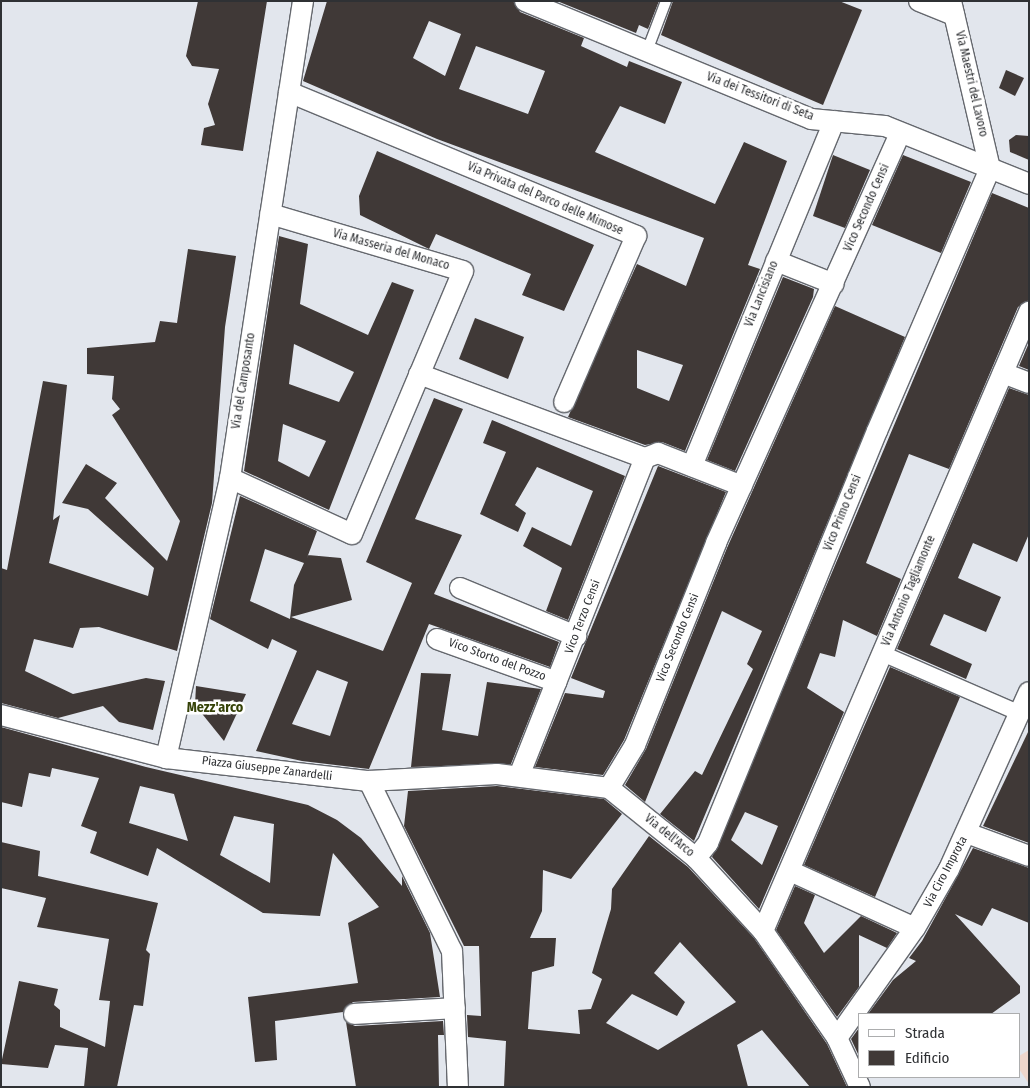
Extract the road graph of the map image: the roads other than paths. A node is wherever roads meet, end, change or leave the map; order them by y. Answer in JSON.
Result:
{"nodes":[{"id":1,"x":303,"y":1,"type":"edge"},
{"id":2,"x":525,"y":1,"type":"edge"},
{"id":3,"x":666,"y":1,"type":"edge"},
{"id":4,"x":919,"y":1,"type":"edge"},
{"id":5,"x":953,"y":8,"type":"edge"},
{"id":6,"x":647,"y":51,"type":"junction"},
{"id":7,"x":289,"y":92,"type":"junction"},
{"id":8,"x":834,"y":121,"type":"junction"},
{"id":9,"x":900,"y":133,"type":"junction"},
{"id":10,"x":990,"y":168,"type":"junction"},
{"id":11,"x":1029,"y":184,"type":"edge"},
{"id":12,"x":270,"y":214,"type":"junction"},
{"id":13,"x":776,"y":261,"type":"junction"},
{"id":14,"x":834,"y":284,"type":"junction"},
{"id":15,"x":1029,"y":312,"type":"edge"},
{"id":16,"x":1003,"y":373,"type":"junction"},
{"id":17,"x":419,"y":374,"type":"junction"},
{"id":18,"x":1029,"y":383,"type":"edge"},
{"id":19,"x":564,"y":402,"type":"dead end"},
{"id":20,"x":645,"y":458,"type":"junction"},
{"id":21,"x":692,"y":466,"type":"junction"},
{"id":22,"x":230,"y":478,"type":"junction"},
{"id":23,"x":742,"y":486,"type":"junction"},
{"id":24,"x":460,"y":588,"type":"dead end"},
{"id":25,"x":576,"y":636,"type":"junction"},
{"id":26,"x":437,"y":639,"type":"dead end"},
{"id":27,"x":882,"y":653,"type":"junction"},
{"id":28,"x":557,"y":682,"type":"junction"},
{"id":29,"x":1029,"y":692,"type":"edge"},
{"id":30,"x":1020,"y":714,"type":"junction"},
{"id":31,"x":1,"y":715,"type":"edge"},
{"id":32,"x":166,"y":758,"type":"junction"},
{"id":33,"x":519,"y":776,"type":"junction"},
{"id":34,"x":369,"y":781,"type":"junction"},
{"id":35,"x":609,"y":788,"type":"junction"},
{"id":36,"x":967,"y":833,"type":"junction"},
{"id":37,"x":1029,"y":856,"type":"edge"},
{"id":38,"x":696,"y":858,"type":"junction"},
{"id":39,"x":790,"y":870,"type":"junction"},
{"id":40,"x":915,"y":928,"type":"junction"},
{"id":41,"x":763,"y":931,"type":"junction"},
{"id":42,"x":455,"y":1008,"type":"junction"},
{"id":43,"x":354,"y":1014,"type":"dead end"},
{"id":44,"x":838,"y":1038,"type":"junction"},
{"id":45,"x":458,"y":1087,"type":"edge"},
{"id":46,"x":860,"y":1087,"type":"edge"}],
"edges":[{"from":1,"to":7,"type":"street","name":"Via del Camposanto"},
{"from":2,"to":6,"type":"street","name":"Via dei Tessitori di Seta"},
{"from":3,"to":6,"type":"lane"},
{"from":4,"to":5,"type":"street"},
{"from":5,"to":10,"type":"street","name":"Via Maestri del Lavoro"},
{"from":6,"to":8,"type":"street","name":"Via dei Tessitori di Seta"},
{"from":7,"to":12,"type":"street","name":"Via del Camposanto"},
{"from":7,"to":19,"type":"street","name":"Via Privata del Parco delle Mimose"},
{"from":8,"to":9,"type":"street","name":"Via dei Tessitori di Seta"},
{"from":8,"to":13,"type":"street","name":"Via Lancisiano"},
{"from":9,"to":10,"type":"street","name":"Via dei Tessitori di Seta"},
{"from":9,"to":14,"type":"street","name":"Vico Secondo Censi"},
{"from":10,"to":11,"type":"street","name":"Via dei Tessitori di Seta"},
{"from":10,"to":38,"type":"street","name":"Vico Primo Censi"},
{"from":12,"to":17,"type":"street","name":"Via Masseria del Monaco"},
{"from":12,"to":22,"type":"street","name":"Via del Camposanto"},
{"from":13,"to":14,"type":"street"},
{"from":13,"to":21,"type":"street","name":"Via Lancisiano"},
{"from":14,"to":23,"type":"street","name":"Vico Secondo Censi"},
{"from":15,"to":16,"type":"street","name":"Via Antonio Tagliamonte"},
{"from":16,"to":18,"type":"street"},
{"from":16,"to":27,"type":"street","name":"Via Antonio Tagliamonte"},
{"from":17,"to":20,"type":"street"},
{"from":17,"to":22,"type":"street","name":"Via Masseria del Monaco"},
{"from":20,"to":21,"type":"street"},
{"from":20,"to":25,"type":"street","name":"Vico Terzo Censi"},
{"from":21,"to":23,"type":"street"},
{"from":22,"to":32,"type":"street","name":"Via del Camposanto"},
{"from":23,"to":35,"type":"street","name":"Vico Secondo Censi"},
{"from":24,"to":25,"type":"street"},
{"from":25,"to":28,"type":"street","name":"Vico Terzo Censi"},
{"from":26,"to":28,"type":"street","name":"Vico Storto del Pozzo"},
{"from":27,"to":30,"type":"street"},
{"from":27,"to":39,"type":"street","name":"Via Antonio Tagliamonte"},
{"from":28,"to":33,"type":"street","name":"Vico Terzo Censi"},
{"from":29,"to":30,"type":"street","name":"Via Ciro Improta"},
{"from":30,"to":36,"type":"street","name":"Via Ciro Improta"},
{"from":31,"to":32,"type":"street","name":"Piazza Giuseppe Zanardelli"},
{"from":32,"to":34,"type":"street","name":"Piazza Giuseppe Zanardelli"},
{"from":33,"to":34,"type":"street"},
{"from":33,"to":35,"type":"street"},
{"from":34,"to":42,"type":"street"},
{"from":35,"to":38,"type":"street","name":"Via dell'Arco"},
{"from":36,"to":37,"type":"street"},
{"from":36,"to":40,"type":"street","name":"Via Ciro Improta"},
{"from":38,"to":41,"type":"street","name":"Via dell'Arco"},
{"from":39,"to":40,"type":"street"},
{"from":39,"to":41,"type":"street","name":"Via Antonio Tagliamonte"},
{"from":40,"to":44,"type":"street","name":"Via Ciro Improta"},
{"from":41,"to":44,"type":"street","name":"Via dell'Arco"},
{"from":42,"to":43,"type":"street"},
{"from":42,"to":45,"type":"street"},
{"from":44,"to":46,"type":"street","name":"Via dell'Arco"}]}
